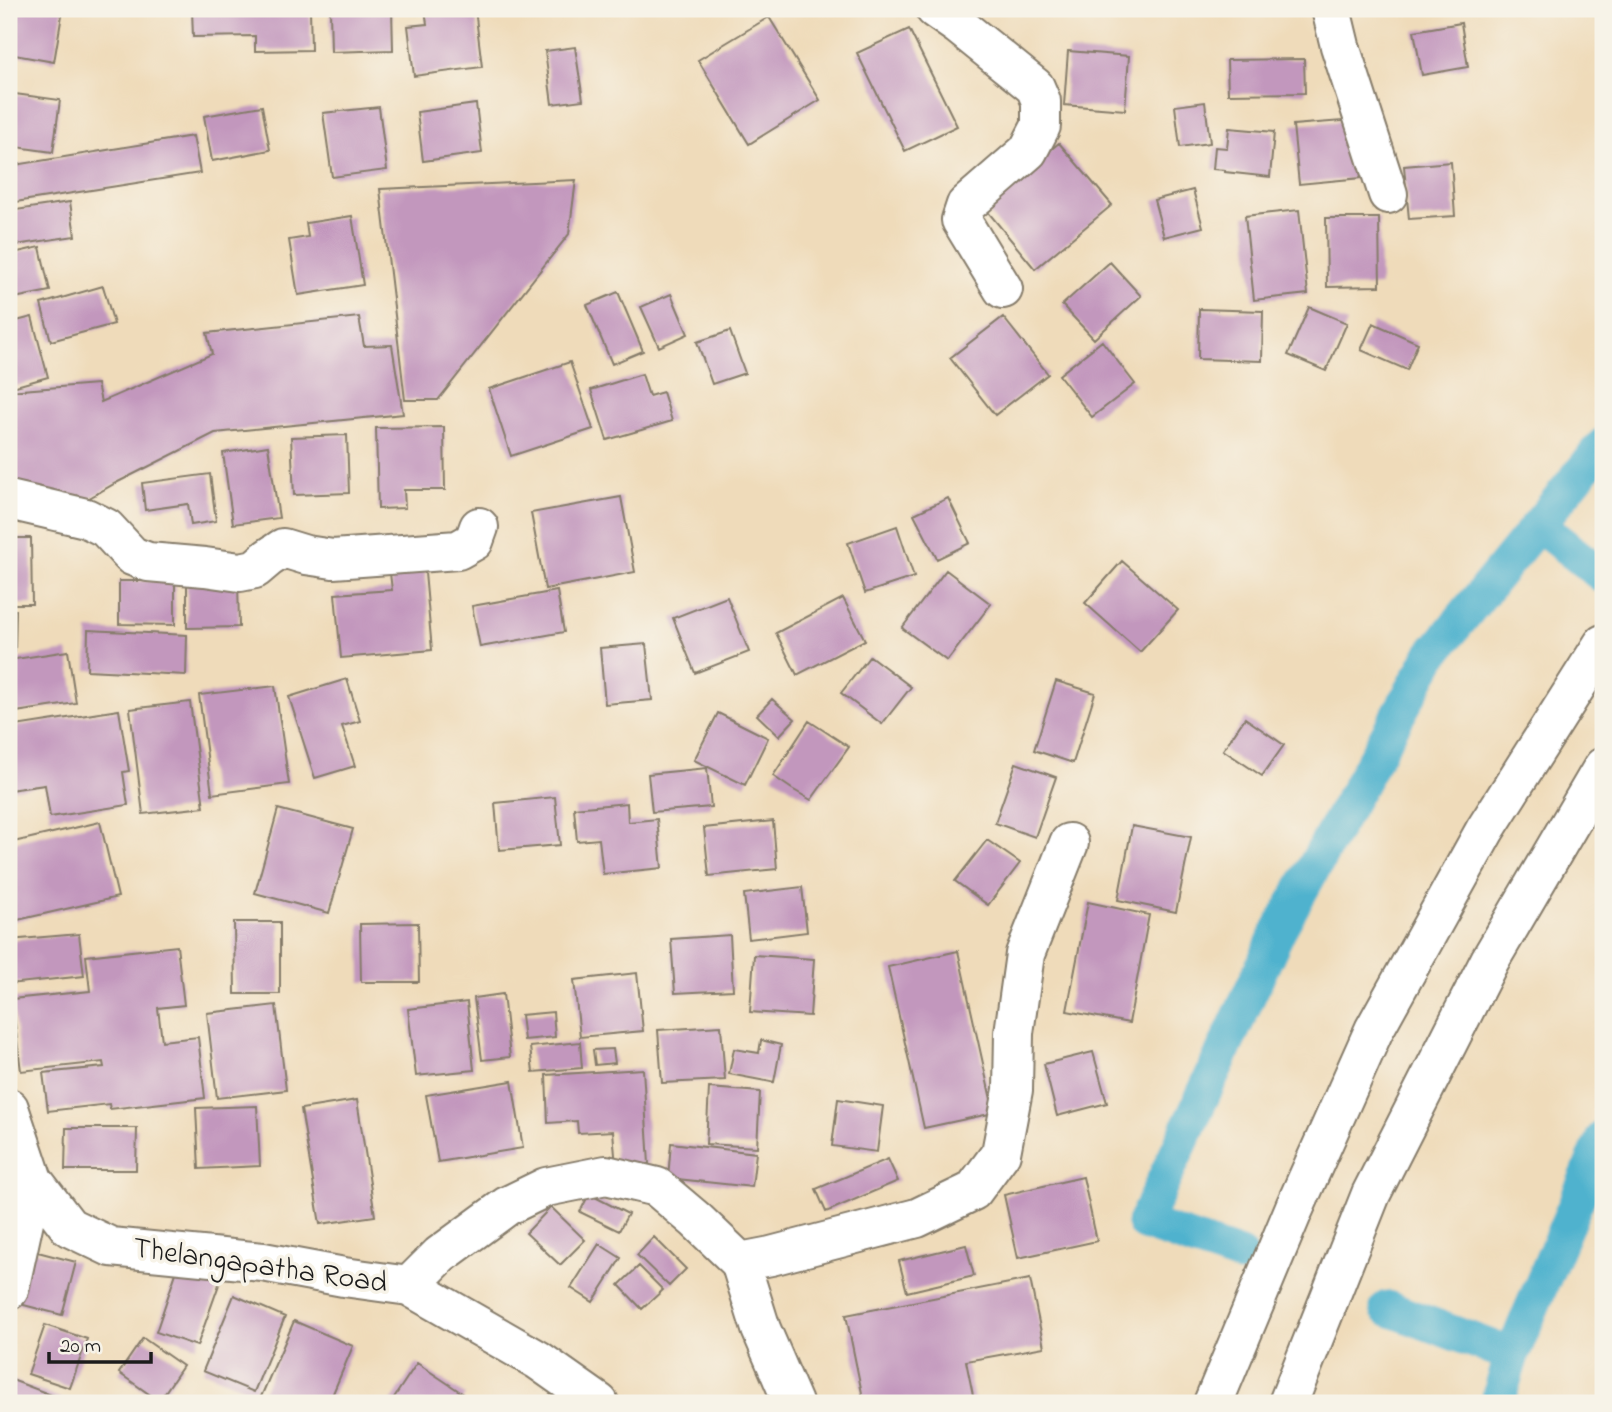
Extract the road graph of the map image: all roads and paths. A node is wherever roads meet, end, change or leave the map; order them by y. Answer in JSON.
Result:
{"nodes":[{"id":1,"x":935,"y":9,"type":"edge"},
{"id":2,"x":1331,"y":9,"type":"edge"},
{"id":3,"x":1388,"y":194,"type":"dead end"},
{"id":4,"x":1003,"y":289,"type":"dead end"},
{"id":5,"x":9,"y":500,"type":"edge"},
{"id":6,"x":479,"y":527,"type":"dead end"},
{"id":7,"x":1603,"y":644,"type":"edge"},
{"id":8,"x":1603,"y":767,"type":"edge"},
{"id":9,"x":1069,"y":844,"type":"dead end"},
{"id":10,"x":9,"y":1108,"type":"edge"},
{"id":11,"x":33,"y":1180,"type":"junction"},
{"id":12,"x":740,"y":1262,"type":"junction"},
{"id":13,"x":409,"y":1286,"type":"junction"},
{"id":14,"x":9,"y":1290,"type":"edge"},
{"id":15,"x":599,"y":1403,"type":"edge"},
{"id":16,"x":793,"y":1403,"type":"edge"},
{"id":17,"x":1213,"y":1403,"type":"edge"},
{"id":18,"x":1288,"y":1403,"type":"edge"}],
"edges":[{"from":1,"to":4,"type":"main road"},
{"from":2,"to":3,"type":"main road"},
{"from":5,"to":6,"type":"main road"},
{"from":7,"to":17,"type":"main road"},
{"from":8,"to":18,"type":"main road"},
{"from":9,"to":12,"type":"main road"},
{"from":10,"to":11,"type":"main road","name":"Thelangapatha Road"},
{"from":11,"to":13,"type":"main road","name":"Thelangapatha Road"},
{"from":11,"to":14,"type":"main road"},
{"from":12,"to":13,"type":"main road"},
{"from":12,"to":16,"type":"main road"},
{"from":13,"to":15,"type":"main road","name":"Thelangapatha Road"}]}
